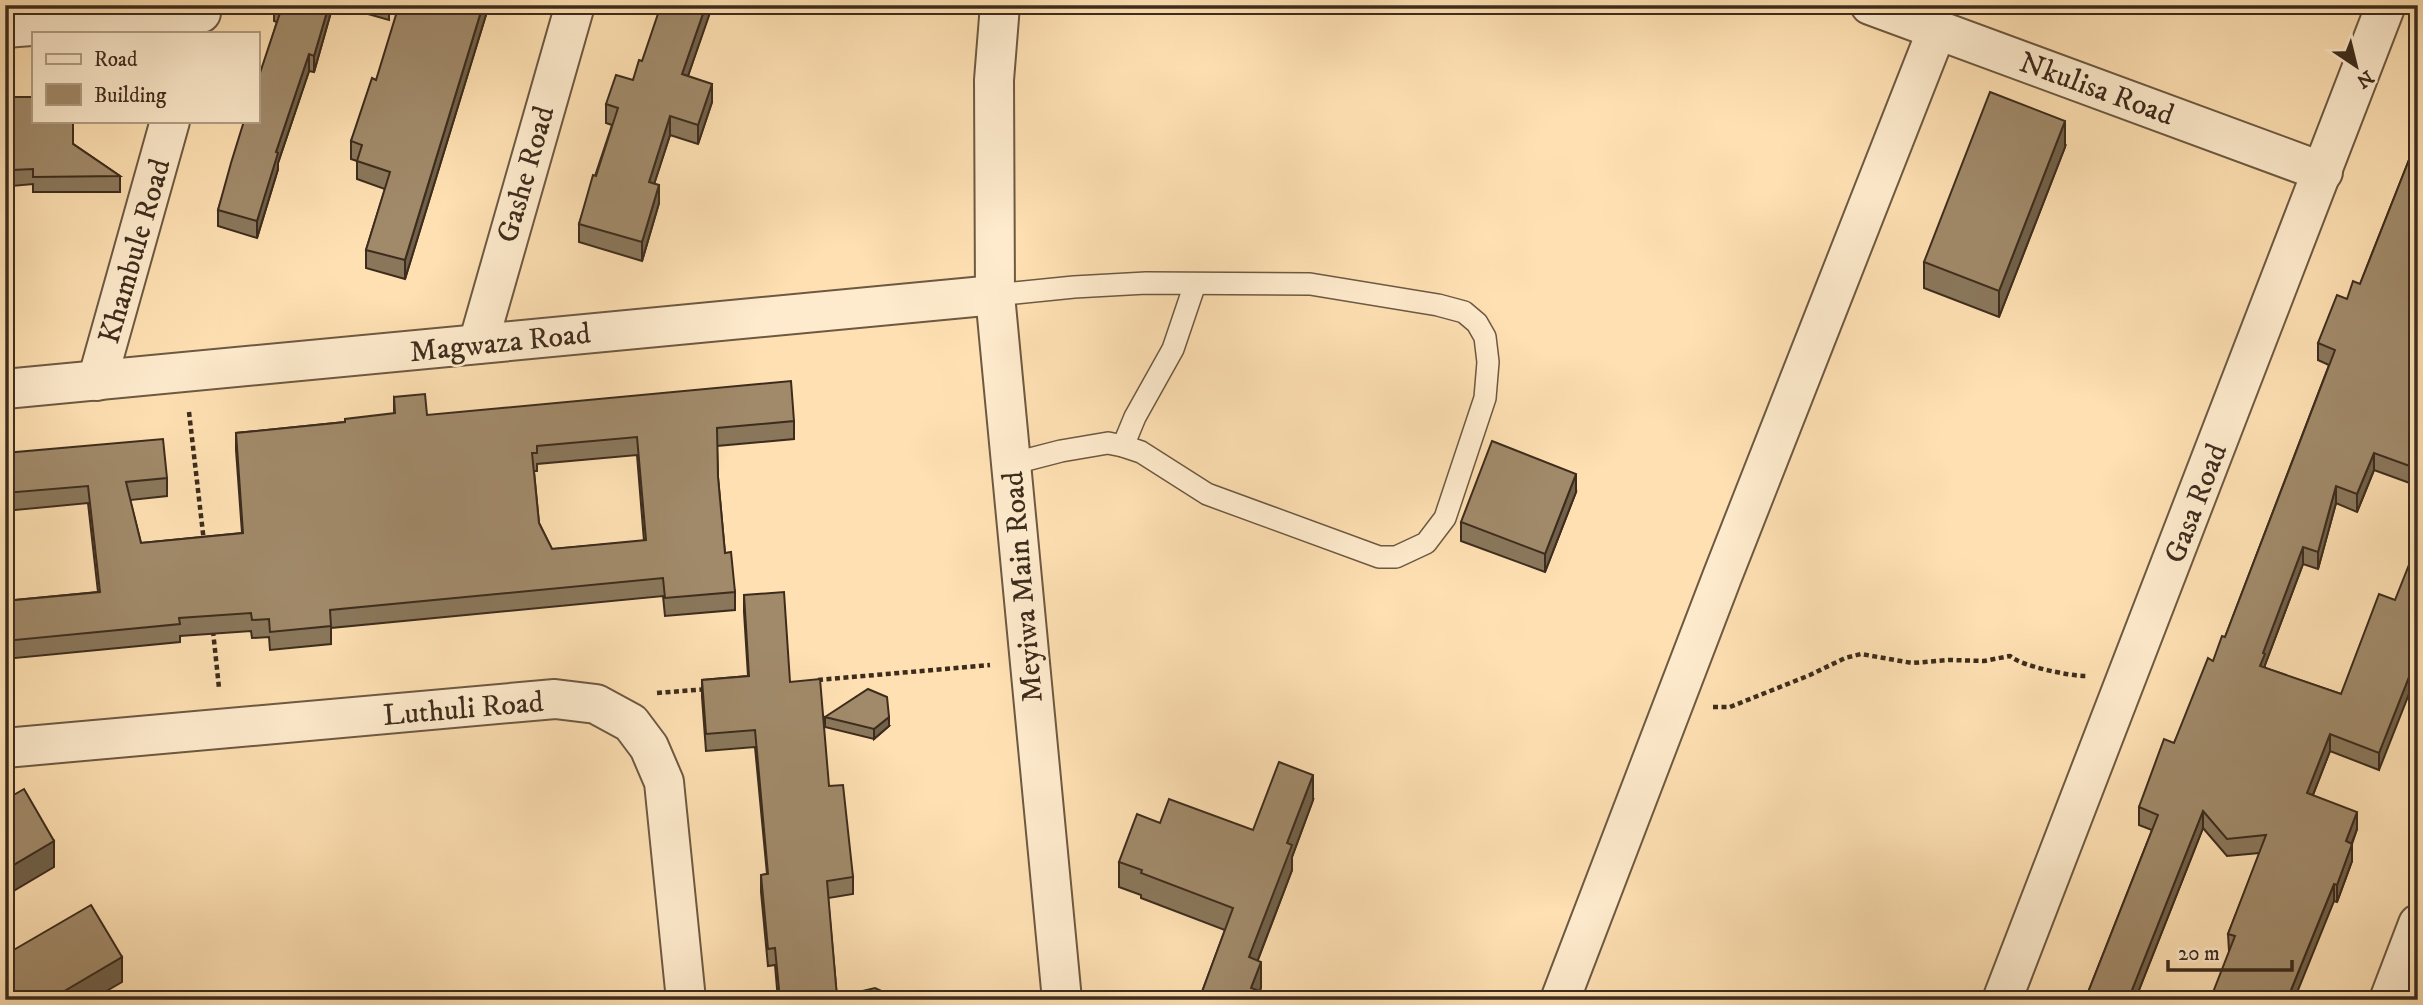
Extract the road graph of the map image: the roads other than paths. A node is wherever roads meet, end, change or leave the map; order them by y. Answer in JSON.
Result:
{"nodes":[{"id":1,"x":575,"y":5,"type":"edge"},
{"id":2,"x":1000,"y":5,"type":"edge"},
{"id":3,"x":1871,"y":5,"type":"edge"},
{"id":4,"x":2386,"y":5,"type":"edge"},
{"id":5,"x":200,"y":17,"type":"edge"},
{"id":6,"x":5,"y":28,"type":"edge"},
{"id":7,"x":1937,"y":30,"type":"junction"},
{"id":8,"x":170,"y":122,"type":"edge"},
{"id":9,"x":2323,"y":172,"type":"junction"},
{"id":10,"x":1195,"y":284,"type":"junction"},
{"id":11,"x":995,"y":295,"type":"junction"},
{"id":12,"x":478,"y":344,"type":"junction"},
{"id":13,"x":97,"y":381,"type":"junction"},
{"id":14,"x":5,"y":389,"type":"edge"},
{"id":15,"x":1123,"y":446,"type":"junction"},
{"id":16,"x":1011,"y":464,"type":"junction"},
{"id":17,"x":5,"y":748,"type":"edge"},
{"id":18,"x":2418,"y":924,"type":"edge"},
{"id":19,"x":686,"y":1000,"type":"edge"},
{"id":20,"x":1062,"y":1000,"type":"edge"},
{"id":21,"x":1560,"y":1000,"type":"edge"},
{"id":22,"x":2002,"y":1000,"type":"edge"},
{"id":23,"x":2389,"y":1000,"type":"edge"}],
"edges":[{"from":1,"to":12,"type":"street","name":"Gashe Road"},
{"from":2,"to":11,"type":"street","name":"Meyiwa Main Road"},
{"from":3,"to":7,"type":"street","name":"Nkulisa Road"},
{"from":4,"to":9,"type":"street","name":"Gasa Road"},
{"from":5,"to":6,"type":"street"},
{"from":7,"to":9,"type":"street","name":"Nkulisa Road"},
{"from":7,"to":21,"type":"street"},
{"from":8,"to":13,"type":"street","name":"Khambule Road"},
{"from":9,"to":22,"type":"street","name":"Gasa Road"},
{"from":10,"to":11,"type":"lane"},
{"from":10,"to":15,"type":"lane"},
{"from":10,"to":15,"type":"lane"},
{"from":11,"to":12,"type":"street","name":"Magwaza Road"},
{"from":11,"to":16,"type":"street","name":"Meyiwa Main Road"},
{"from":12,"to":13,"type":"street","name":"Magwaza Road"},
{"from":13,"to":14,"type":"street","name":"Magwaza Road"},
{"from":15,"to":16,"type":"lane"},
{"from":16,"to":20,"type":"street","name":"Meyiwa Main Road"},
{"from":17,"to":19,"type":"street","name":"Luthuli Road"},
{"from":18,"to":23,"type":"street"}]}
